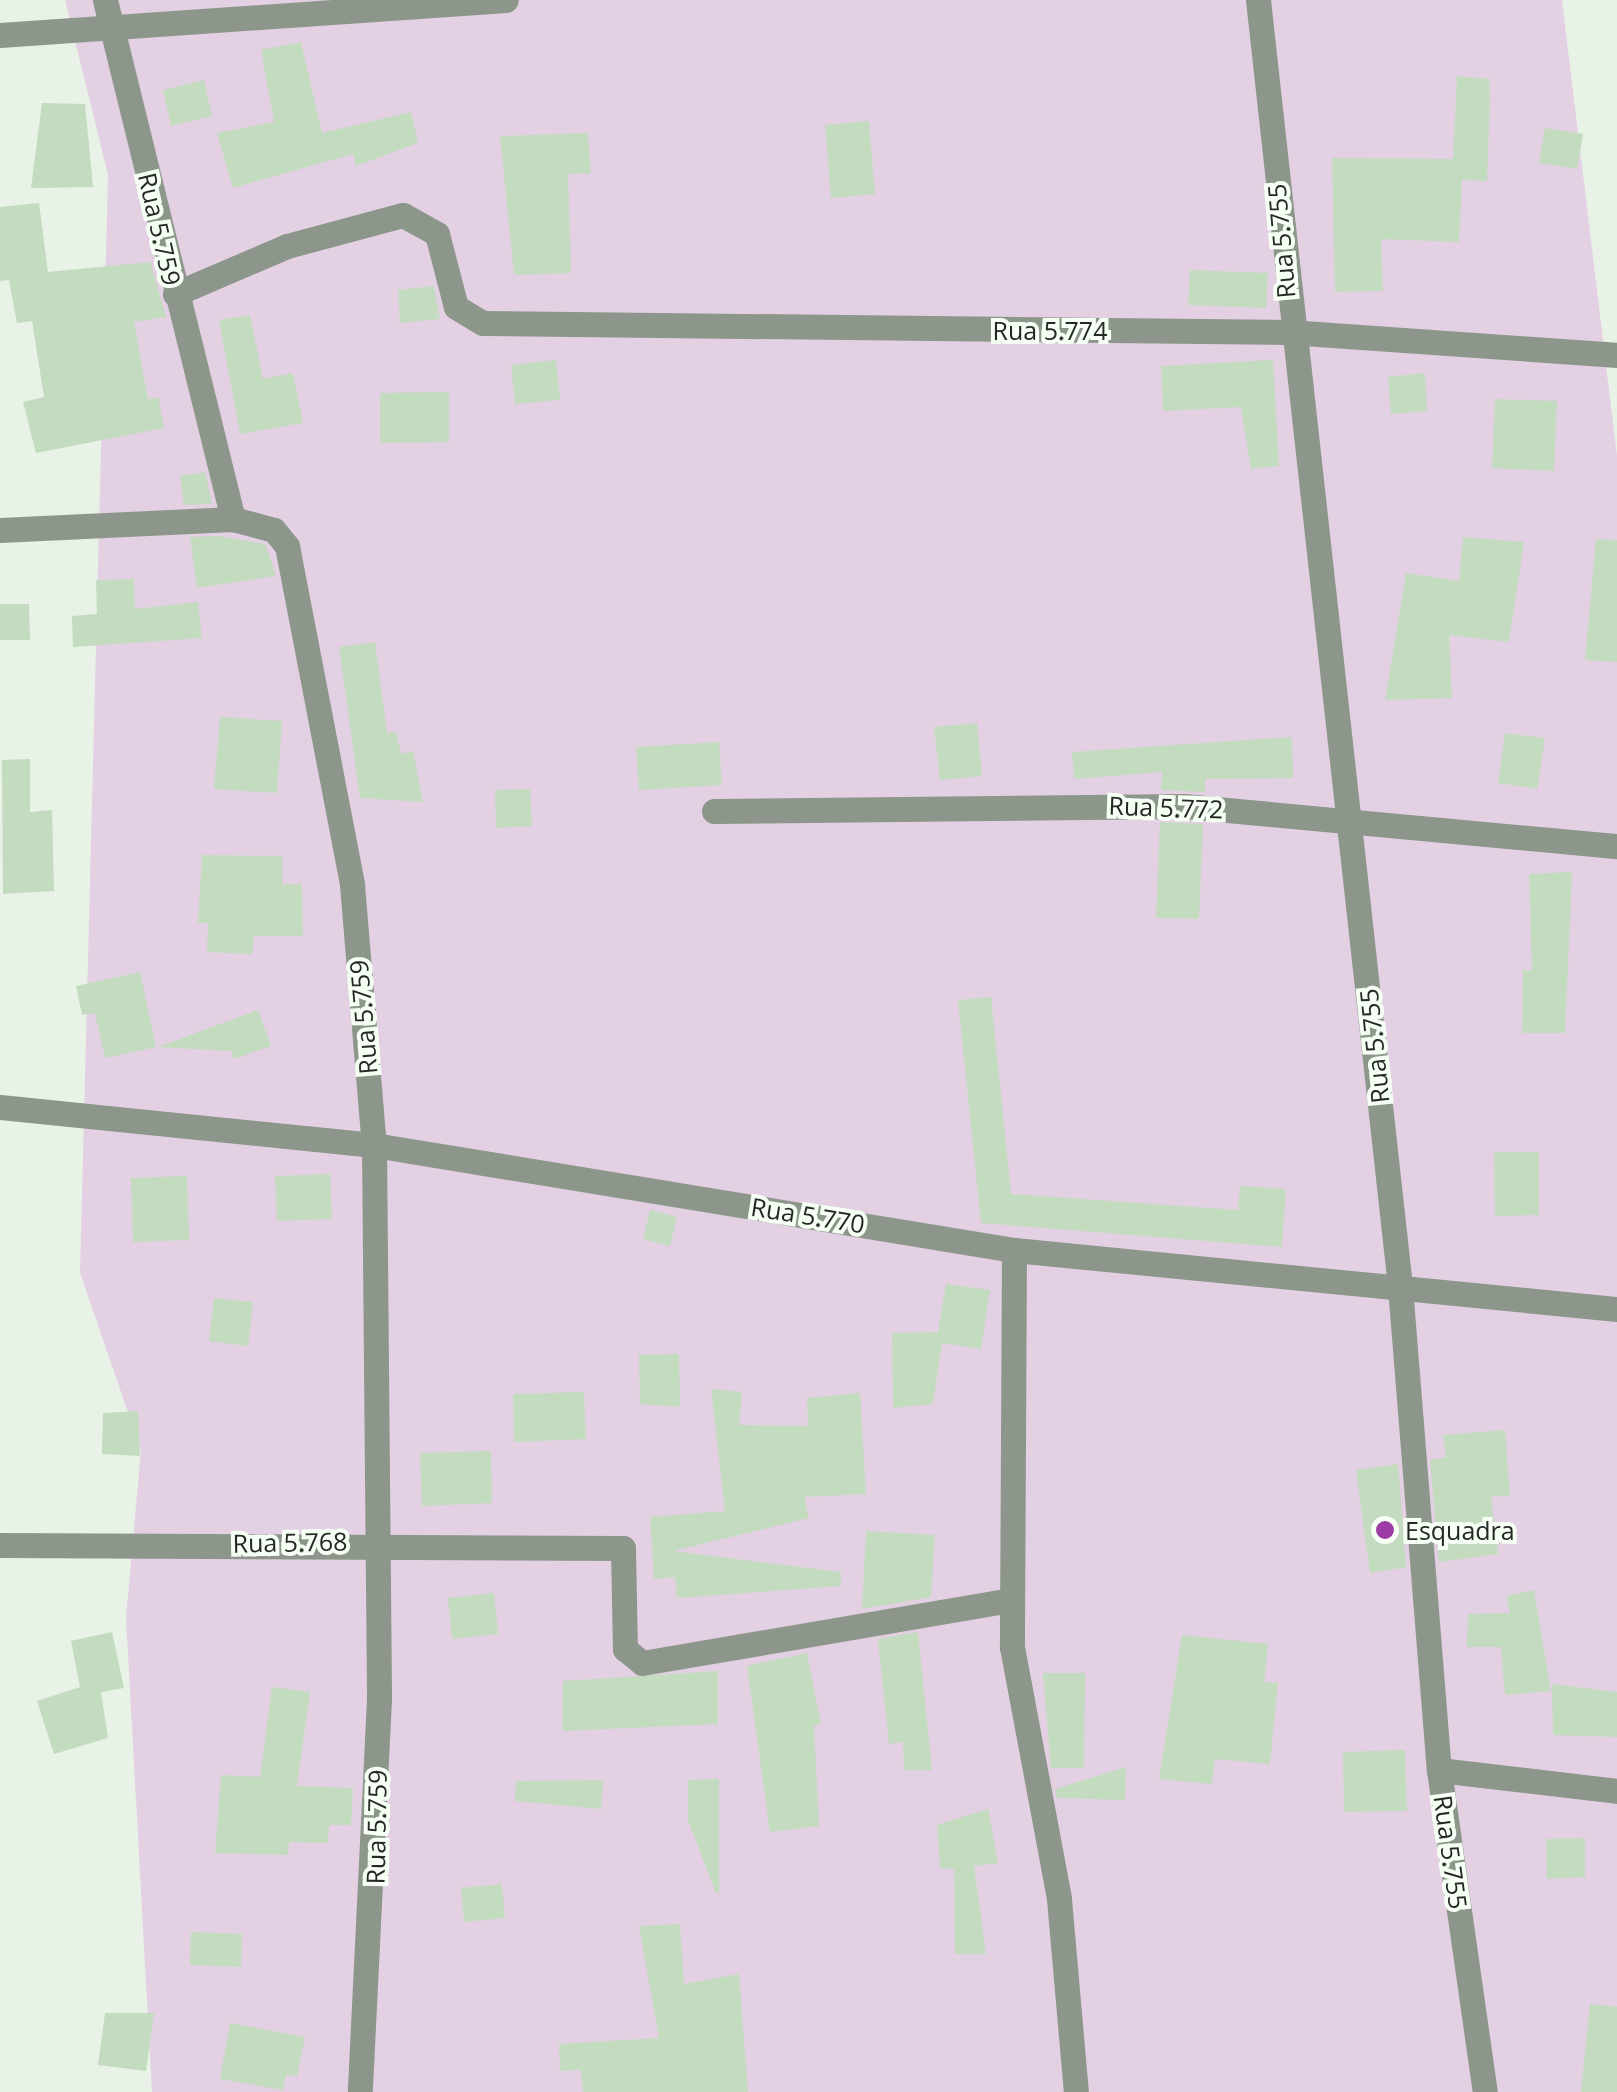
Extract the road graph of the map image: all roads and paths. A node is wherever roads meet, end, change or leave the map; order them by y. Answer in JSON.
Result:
{"nodes":[{"id":1,"x":106,"y":0,"type":"edge"},
{"id":2,"x":506,"y":0,"type":"edge"},
{"id":3,"x":1258,"y":0,"type":"edge"},
{"id":4,"x":110,"y":32,"type":"junction"},
{"id":5,"x":0,"y":35,"type":"edge"},
{"id":6,"x":175,"y":294,"type":"junction"},
{"id":7,"x":1289,"y":332,"type":"junction"},
{"id":8,"x":1617,"y":355,"type":"edge"},
{"id":9,"x":234,"y":519,"type":"junction"},
{"id":10,"x":0,"y":530,"type":"edge"},
{"id":11,"x":714,"y":811,"type":"dead end"},
{"id":12,"x":1351,"y":827,"type":"junction"},
{"id":13,"x":1617,"y":846,"type":"edge"},
{"id":14,"x":0,"y":1108,"type":"edge"},
{"id":15,"x":374,"y":1145,"type":"junction"},
{"id":16,"x":1014,"y":1250,"type":"junction"},
{"id":17,"x":1400,"y":1287,"type":"junction"},
{"id":18,"x":1617,"y":1309,"type":"edge"},
{"id":19,"x":375,"y":1541,"type":"junction"},
{"id":20,"x":0,"y":1545,"type":"edge"},
{"id":21,"x":1011,"y":1600,"type":"junction"},
{"id":22,"x":1439,"y":1770,"type":"junction"},
{"id":23,"x":1617,"y":1791,"type":"edge"},
{"id":24,"x":360,"y":2092,"type":"edge"},
{"id":25,"x":1076,"y":2092,"type":"edge"},
{"id":26,"x":1485,"y":2092,"type":"edge"}],
"edges":[{"from":1,"to":4,"type":"street","name":"Rua 5.759"},
{"from":2,"to":4,"type":"street"},
{"from":3,"to":7,"type":"street","name":"Rua 5.755"},
{"from":4,"to":5,"type":"street"},
{"from":4,"to":6,"type":"street","name":"Rua 5.759"},
{"from":6,"to":7,"type":"street","name":"Rua 5.774"},
{"from":6,"to":9,"type":"street","name":"Rua 5.759"},
{"from":7,"to":8,"type":"street","name":"Rua 5.774"},
{"from":7,"to":12,"type":"street","name":"Rua 5.755"},
{"from":9,"to":10,"type":"street"},
{"from":9,"to":15,"type":"street","name":"Rua 5.759"},
{"from":11,"to":12,"type":"street","name":"Rua 5.772"},
{"from":12,"to":13,"type":"street","name":"Rua 5.772"},
{"from":12,"to":17,"type":"street","name":"Rua 5.755"},
{"from":14,"to":15,"type":"street","name":"Rua 5.770"},
{"from":15,"to":16,"type":"street","name":"Rua 5.770"},
{"from":15,"to":19,"type":"street","name":"Rua 5.759"},
{"from":16,"to":17,"type":"street","name":"Rua 5.770"},
{"from":16,"to":21,"type":"street"},
{"from":17,"to":18,"type":"street","name":"Rua 5.770"},
{"from":17,"to":22,"type":"street","name":"Rua 5.755"},
{"from":19,"to":20,"type":"street","name":"Rua 5.768"},
{"from":19,"to":21,"type":"street","name":"Rua 5.768"},
{"from":19,"to":24,"type":"street","name":"Rua 5.759"},
{"from":21,"to":25,"type":"street"},
{"from":22,"to":23,"type":"street"},
{"from":22,"to":26,"type":"street","name":"Rua 5.755"}]}
